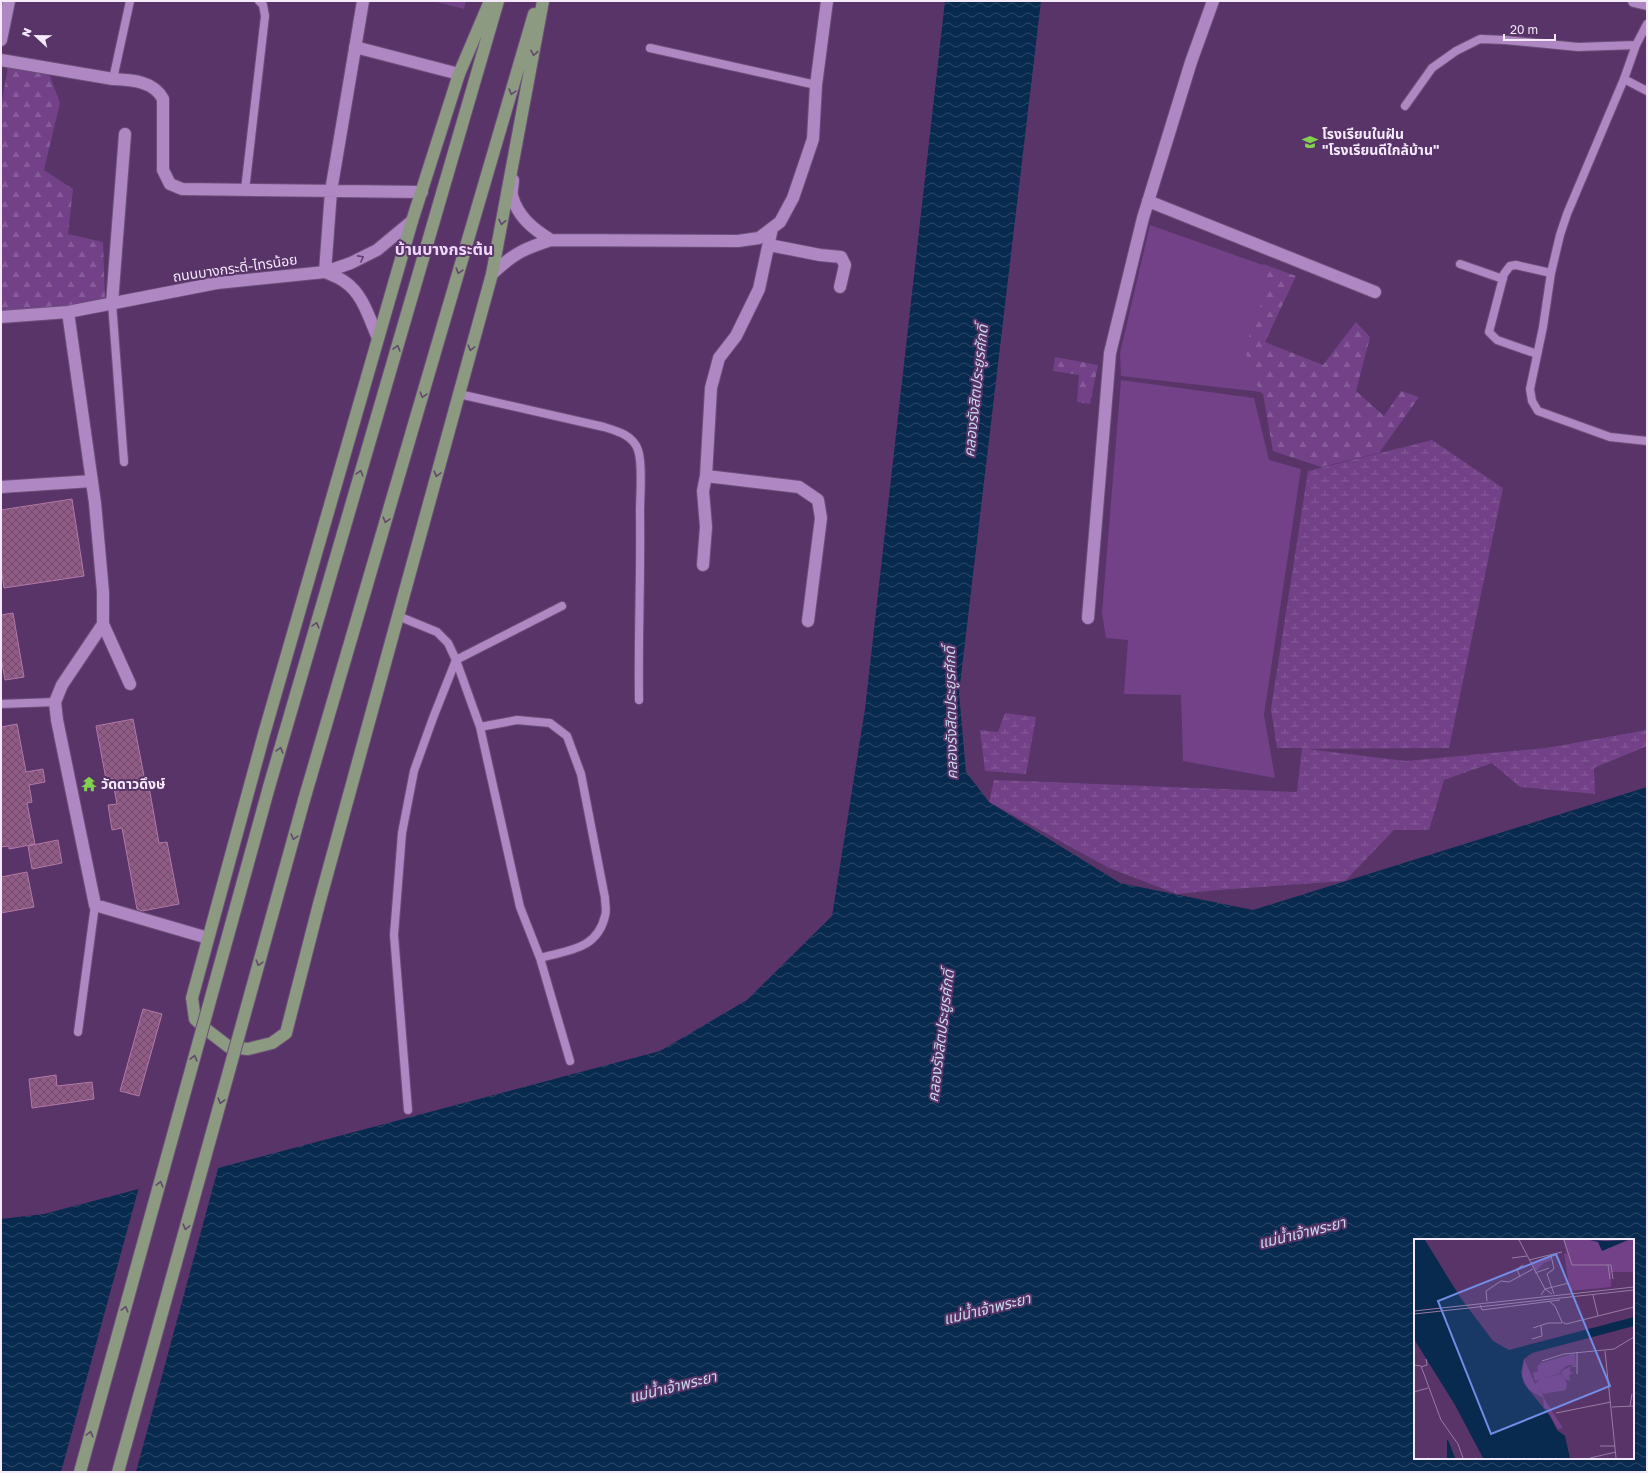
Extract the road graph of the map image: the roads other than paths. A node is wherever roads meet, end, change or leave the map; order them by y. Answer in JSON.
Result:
{"nodes":[{"id":1,"x":9,"y":1,"type":"edge"},
{"id":2,"x":130,"y":1,"type":"edge"},
{"id":3,"x":259,"y":1,"type":"edge"},
{"id":4,"x":363,"y":1,"type":"edge"},
{"id":5,"x":490,"y":1,"type":"edge"},
{"id":6,"x":498,"y":1,"type":"edge"},
{"id":7,"x":538,"y":1,"type":"edge"},
{"id":8,"x":543,"y":1,"type":"edge"},
{"id":9,"x":828,"y":1,"type":"edge"},
{"id":10,"x":1214,"y":1,"type":"edge"},
{"id":11,"x":1634,"y":1,"type":"edge"},
{"id":12,"x":1647,"y":4,"type":"edge"},
{"id":13,"x":3,"y":22,"type":"edge"},
{"id":14,"x":1647,"y":24,"type":"edge"},
{"id":15,"x":1,"y":40,"type":"edge"},
{"id":16,"x":1636,"y":45,"type":"junction"},
{"id":17,"x":355,"y":47,"type":"junction"},
{"id":18,"x":650,"y":48,"type":"dead end"},
{"id":19,"x":1,"y":60,"type":"edge"},
{"id":20,"x":459,"y":74,"type":"junction"},
{"id":21,"x":113,"y":79,"type":"junction"},
{"id":22,"x":1624,"y":79,"type":"junction"},
{"id":23,"x":816,"y":85,"type":"junction"},
{"id":24,"x":1647,"y":91,"type":"edge"},
{"id":25,"x":1405,"y":106,"type":"dead end"},
{"id":26,"x":125,"y":134,"type":"dead end"},
{"id":27,"x":514,"y":164,"type":"junction"},
{"id":28,"x":245,"y":190,"type":"junction"},
{"id":29,"x":332,"y":191,"type":"junction"},
{"id":30,"x":422,"y":192,"type":"junction"},
{"id":31,"x":1148,"y":201,"type":"junction"},
{"id":32,"x":412,"y":221,"type":"junction"},
{"id":33,"x":772,"y":228,"type":"junction"},
{"id":34,"x":551,"y":240,"type":"junction"},
{"id":35,"x":769,"y":245,"type":"junction"},
{"id":36,"x":1460,"y":264,"type":"dead end"},
{"id":37,"x":325,"y":272,"type":"junction"},
{"id":38,"x":1551,"y":273,"type":"junction"},
{"id":39,"x":492,"y":274,"type":"junction"},
{"id":40,"x":1503,"y":278,"type":"junction"},
{"id":41,"x":840,"y":287,"type":"dead end"},
{"id":42,"x":1376,"y":292,"type":"dead end"},
{"id":43,"x":112,"y":303,"type":"junction"},
{"id":44,"x":68,"y":312,"type":"junction"},
{"id":45,"x":1,"y":317,"type":"edge"},
{"id":46,"x":378,"y":338,"type":"junction"},
{"id":47,"x":1537,"y":354,"type":"junction"},
{"id":48,"x":459,"y":394,"type":"junction"},
{"id":49,"x":1647,"y":441,"type":"edge"},
{"id":50,"x":124,"y":462,"type":"dead end"},
{"id":51,"x":706,"y":476,"type":"junction"},
{"id":52,"x":92,"y":481,"type":"junction"},
{"id":53,"x":1,"y":487,"type":"edge"},
{"id":54,"x":703,"y":565,"type":"dead end"},
{"id":55,"x":562,"y":606,"type":"dead end"},
{"id":56,"x":398,"y":616,"type":"junction"},
{"id":57,"x":1088,"y":618,"type":"dead end"},
{"id":58,"x":808,"y":621,"type":"dead end"},
{"id":59,"x":103,"y":624,"type":"junction"},
{"id":60,"x":456,"y":660,"type":"junction"},
{"id":61,"x":130,"y":684,"type":"dead end"},
{"id":62,"x":639,"y":700,"type":"dead end"},
{"id":63,"x":54,"y":702,"type":"junction"},
{"id":64,"x":1,"y":704,"type":"edge"},
{"id":65,"x":480,"y":727,"type":"junction"},
{"id":66,"x":94,"y":905,"type":"junction"},
{"id":67,"x":208,"y":938,"type":"junction"},
{"id":68,"x":540,"y":958,"type":"junction"},
{"id":69,"x":78,"y":1032,"type":"dead end"},
{"id":70,"x":570,"y":1061,"type":"dead end"},
{"id":71,"x":408,"y":1110,"type":"dead end"},
{"id":72,"x":80,"y":1472,"type":"edge"},
{"id":73,"x":118,"y":1472,"type":"edge"}],
"edges":[{"from":1,"to":13,"type":"street"},
{"from":2,"to":21,"type":"lane"},
{"from":3,"to":28,"type":"lane"},
{"from":4,"to":17,"type":"street"},
{"from":5,"to":20,"type":"main road"},
{"from":72,"to":6,"type":"main road","one_way":true,"bridge":true},
{"from":7,"to":73,"type":"main road","one_way":true,"bridge":true},
{"from":8,"to":27,"type":"main road","one_way":true},
{"from":9,"to":23,"type":"street"},
{"from":10,"to":31,"type":"street"},
{"from":11,"to":12,"type":"street"},
{"from":13,"to":15,"type":"street"},
{"from":14,"to":16,"type":"lane"},
{"from":16,"to":22,"type":"lane"},
{"from":16,"to":25,"type":"lane"},
{"from":17,"to":20,"type":"street"},
{"from":17,"to":29,"type":"street"},
{"from":18,"to":23,"type":"lane"},
{"from":19,"to":21,"type":"street"},
{"from":20,"to":30,"type":"main road"},
{"from":21,"to":28,"type":"street"},
{"from":22,"to":24,"type":"lane"},
{"from":22,"to":38,"type":"lane"},
{"from":23,"to":33,"type":"street"},
{"from":26,"to":43,"type":"street"},
{"from":27,"to":34,"type":"street"},
{"from":27,"to":39,"type":"main road","one_way":true},
{"from":28,"to":29,"type":"street"},
{"from":29,"to":30,"type":"street"},
{"from":29,"to":37,"type":"street"},
{"from":30,"to":32,"type":"main road"},
{"from":31,"to":42,"type":"street"},
{"from":31,"to":57,"type":"street"},
{"from":37,"to":32,"type":"street","name":"ถนนบางกระดี่-ไทรน้อย","one_way":true},
{"from":32,"to":46,"type":"main road"},
{"from":33,"to":34,"type":"street"},
{"from":33,"to":35,"type":"street"},
{"from":34,"to":39,"type":"street"},
{"from":35,"to":41,"type":"street"},
{"from":35,"to":51,"type":"street"},
{"from":36,"to":40,"type":"lane"},
{"from":37,"to":43,"type":"street","name":"ถนนบางกระดี่-ไทรน้อย"},
{"from":37,"to":46,"type":"street"},
{"from":38,"to":40,"type":"lane"},
{"from":38,"to":47,"type":"lane"},
{"from":39,"to":48,"type":"main road","one_way":true},
{"from":40,"to":47,"type":"lane"},
{"from":43,"to":44,"type":"street","name":"ถนนบางกระดี่-ไทรน้อย"},
{"from":43,"to":50,"type":"lane"},
{"from":44,"to":45,"type":"street","name":"ถนนบางกระดี่-ไทรน้อย"},
{"from":44,"to":52,"type":"street"},
{"from":46,"to":67,"type":"main road"},
{"from":47,"to":49,"type":"lane"},
{"from":48,"to":56,"type":"main road","one_way":true},
{"from":48,"to":62,"type":"lane"},
{"from":51,"to":54,"type":"street"},
{"from":51,"to":58,"type":"street"},
{"from":52,"to":53,"type":"street"},
{"from":52,"to":59,"type":"street"},
{"from":55,"to":60,"type":"lane"},
{"from":56,"to":60,"type":"lane"},
{"from":56,"to":67,"type":"main road"},
{"from":59,"to":61,"type":"street"},
{"from":59,"to":63,"type":"street"},
{"from":60,"to":65,"type":"lane"},
{"from":60,"to":71,"type":"lane"},
{"from":63,"to":64,"type":"lane"},
{"from":63,"to":66,"type":"street"},
{"from":65,"to":68,"type":"lane"},
{"from":65,"to":68,"type":"lane"},
{"from":66,"to":67,"type":"street"},
{"from":66,"to":69,"type":"lane"},
{"from":68,"to":70,"type":"lane"}]}
